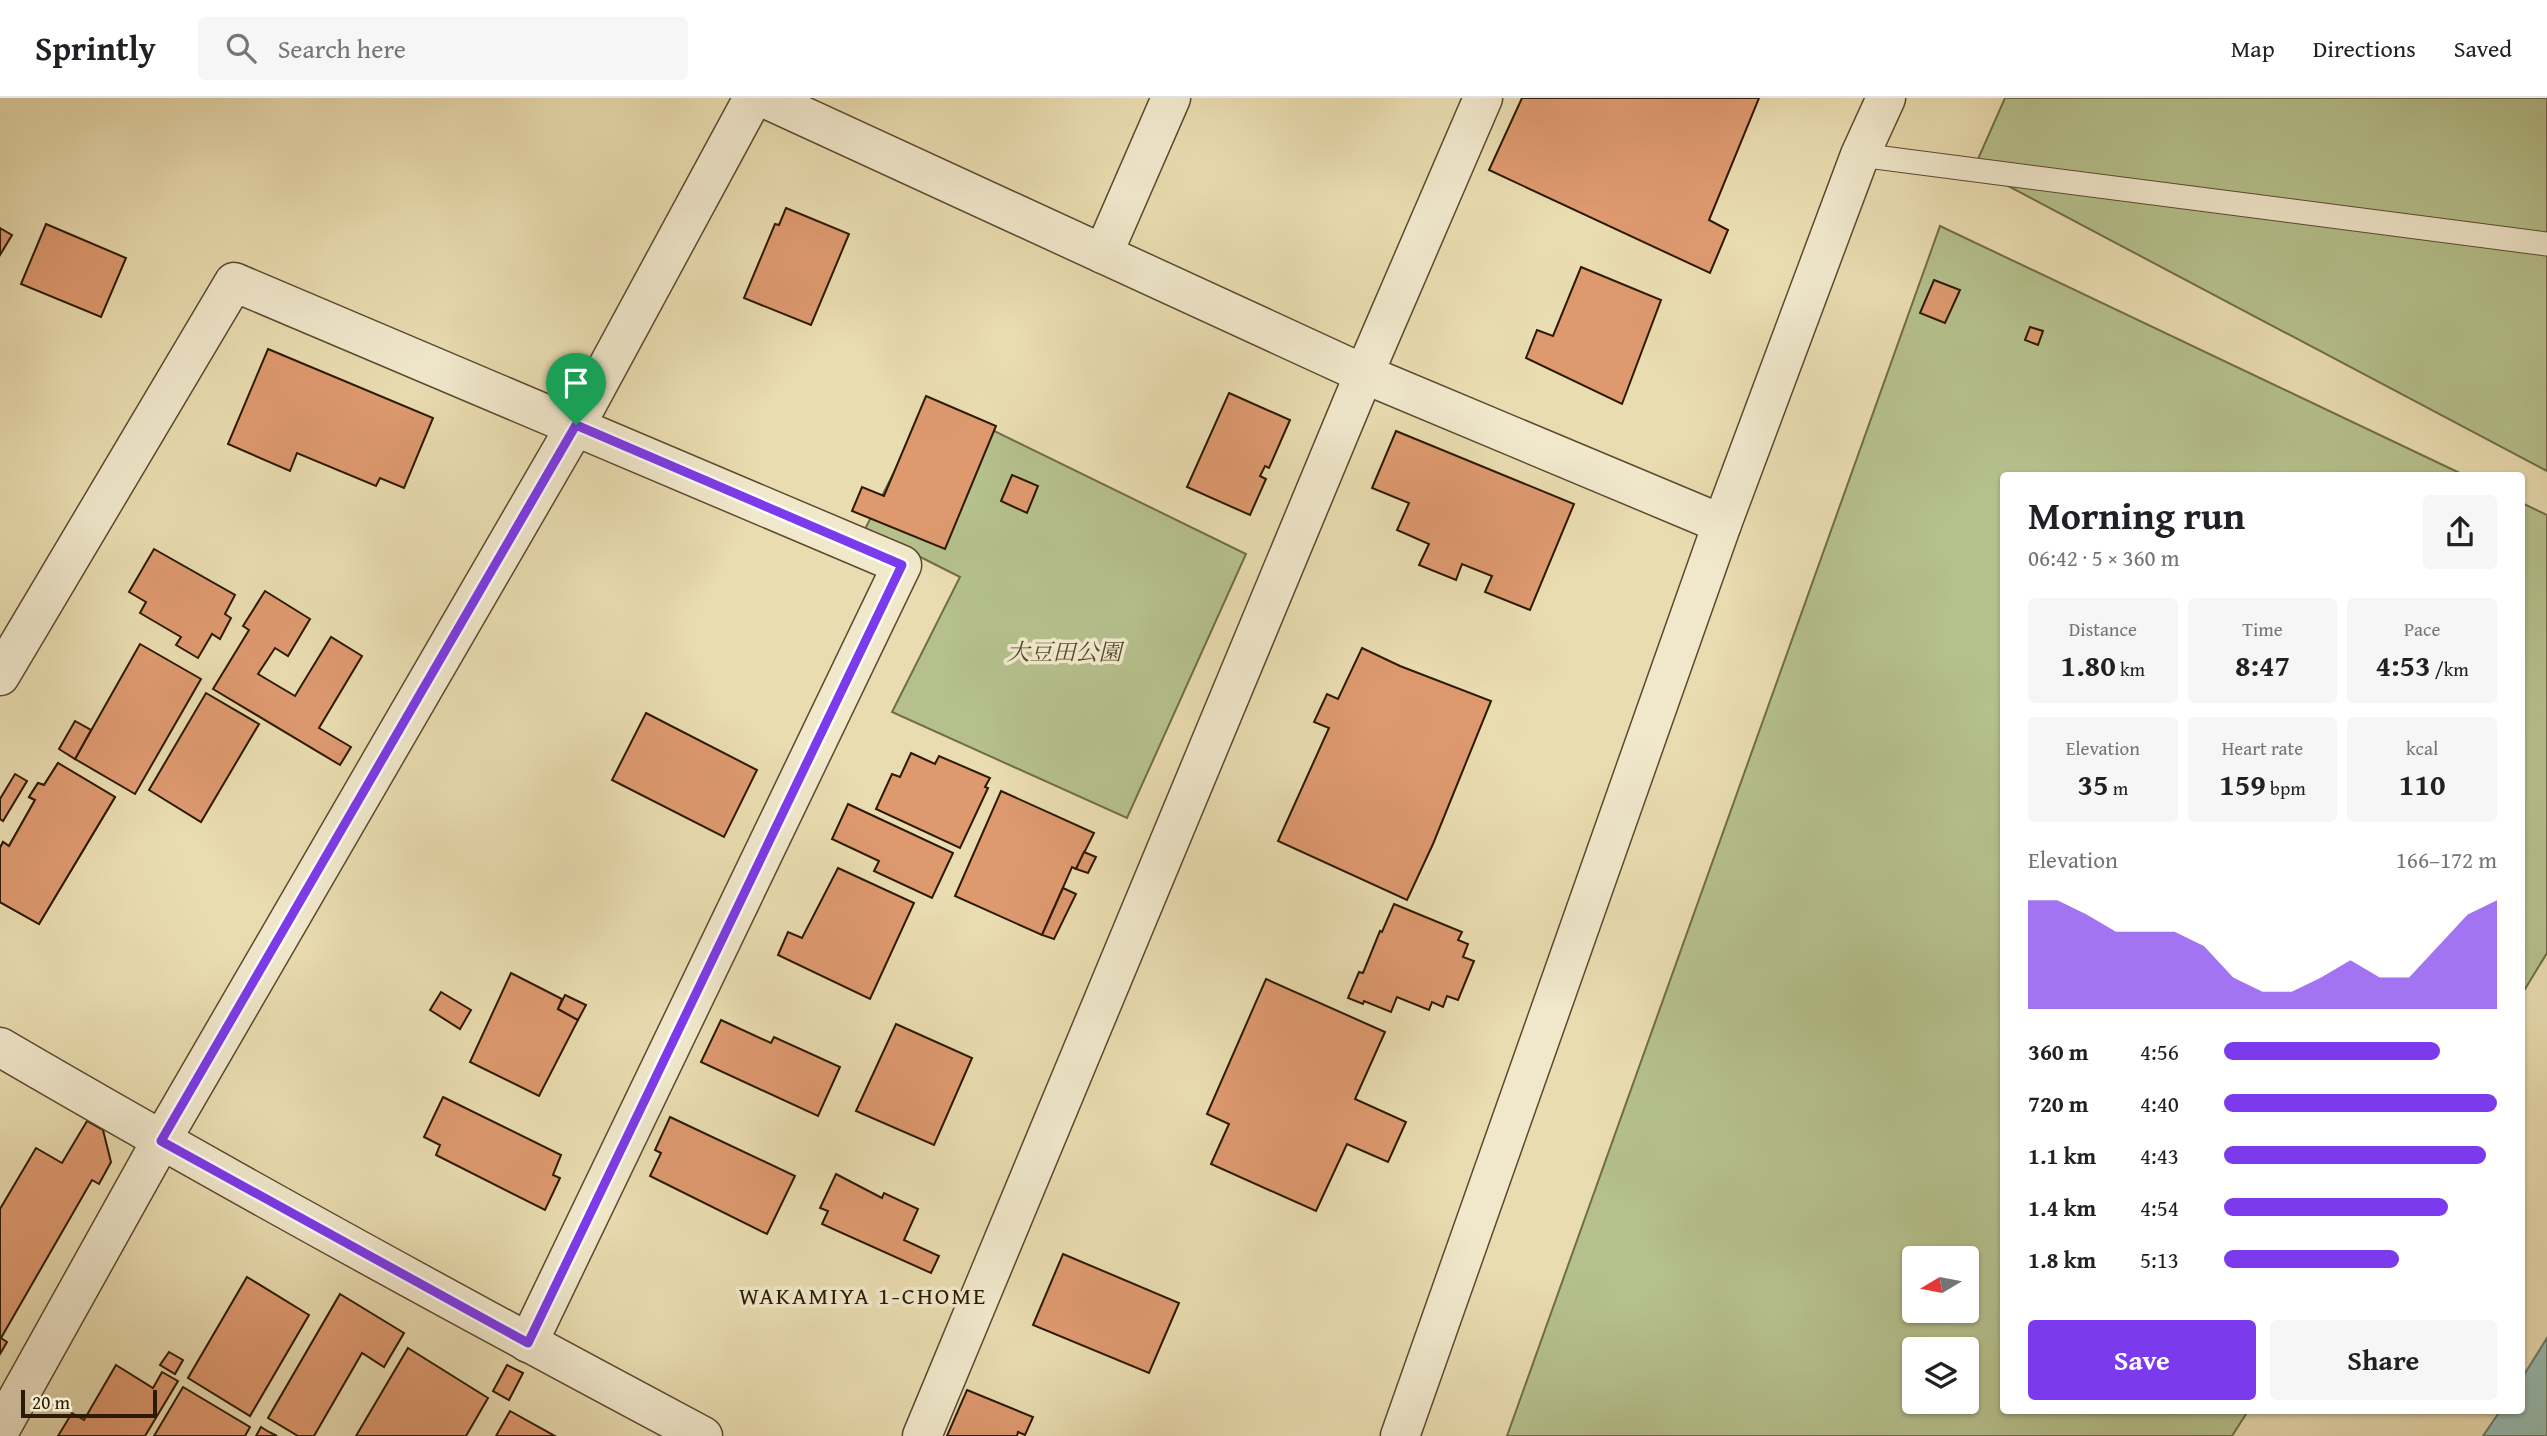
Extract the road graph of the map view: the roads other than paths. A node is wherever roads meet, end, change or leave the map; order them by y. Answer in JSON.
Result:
{"nodes":[{"id":1,"x":753,"y":98,"type":"edge"},
{"id":2,"x":764,"y":98,"type":"edge"},
{"id":3,"x":1171,"y":98,"type":"edge"},
{"id":4,"x":1483,"y":98,"type":"edge"},
{"id":5,"x":1886,"y":98,"type":"edge"},
{"id":6,"x":1860,"y":155,"type":"junction"},
{"id":7,"x":2547,"y":244,"type":"edge"},
{"id":8,"x":1103,"y":254,"type":"junction"},
{"id":9,"x":1364,"y":374,"type":"junction"},
{"id":10,"x":576,"y":425,"type":"junction"},
{"id":11,"x":1722,"y":524,"type":"junction"},
{"id":12,"x":0,"y":676,"type":"edge"},
{"id":13,"x":0,"y":1047,"type":"edge"},
{"id":14,"x":161,"y":1141,"type":"junction"},
{"id":15,"x":528,"y":1343,"type":"junction"},
{"id":16,"x":0,"y":1430,"type":"edge"},
{"id":17,"x":703,"y":1436,"type":"edge"},
{"id":18,"x":922,"y":1436,"type":"edge"},
{"id":19,"x":1400,"y":1436,"type":"edge"}],
"edges":[{"from":1,"to":10,"type":"street"},
{"from":2,"to":8,"type":"street"},
{"from":3,"to":8,"type":"street"},
{"from":4,"to":9,"type":"street"},
{"from":5,"to":6,"type":"street"},
{"from":6,"to":7,"type":"lane"},
{"from":6,"to":11,"type":"street"},
{"from":8,"to":9,"type":"street"},
{"from":9,"to":11,"type":"street"},
{"from":9,"to":18,"type":"street"},
{"from":10,"to":12,"type":"street"},
{"from":10,"to":14,"type":"street"},
{"from":10,"to":15,"type":"street"},
{"from":11,"to":19,"type":"street"},
{"from":13,"to":14,"type":"street"},
{"from":14,"to":15,"type":"street"},
{"from":14,"to":16,"type":"street"},
{"from":15,"to":17,"type":"street"}]}
